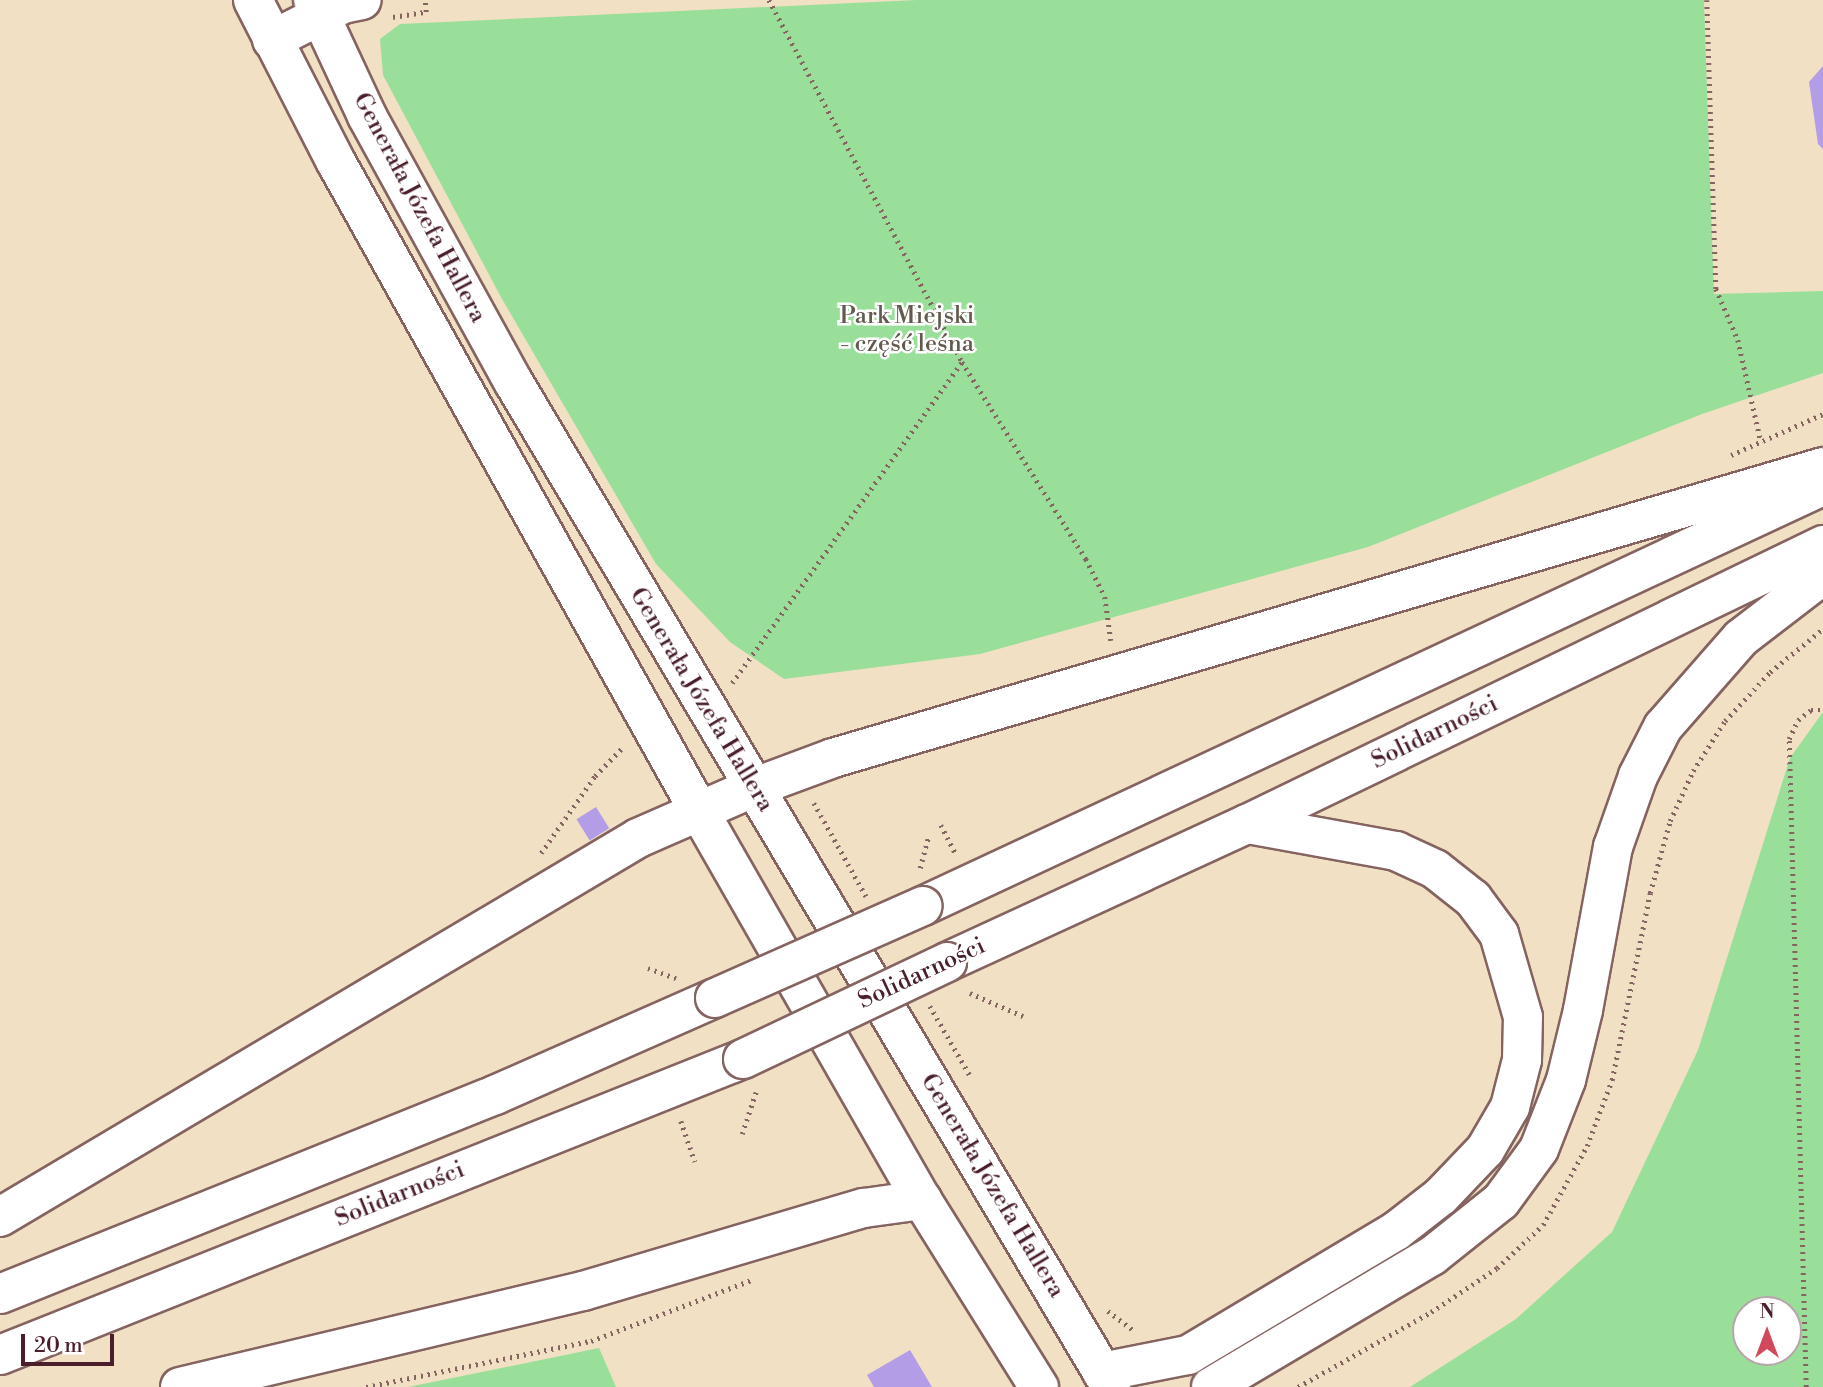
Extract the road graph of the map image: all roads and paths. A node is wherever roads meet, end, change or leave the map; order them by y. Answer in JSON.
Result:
{"nodes":[{"id":1,"x":253,"y":0,"type":"edge"},
{"id":2,"x":362,"y":0,"type":"edge"},
{"id":3,"x":769,"y":0,"type":"edge"},
{"id":4,"x":1707,"y":0,"type":"edge"},
{"id":5,"x":316,"y":8,"type":"edge"},
{"id":6,"x":272,"y":40,"type":"junction"},
{"id":7,"x":962,"y":362,"type":"junction"},
{"id":8,"x":1761,"y":442,"type":"dead end"},
{"id":9,"x":1823,"y":467,"type":"edge"},
{"id":10,"x":1823,"y":486,"type":"edge"},
{"id":11,"x":1823,"y":545,"type":"edge"},
{"id":12,"x":1823,"y":575,"type":"edge"},
{"id":13,"x":1111,"y":642,"type":"dead end"},
{"id":14,"x":723,"y":695,"type":"dead end"},
{"id":15,"x":1823,"y":710,"type":"edge"},
{"id":16,"x":633,"y":741,"type":"dead end"},
{"id":17,"x":755,"y":787,"type":"junction"},
{"id":18,"x":699,"y":811,"type":"junction"},
{"id":19,"x":1247,"y":824,"type":"junction"},
{"id":20,"x":941,"y":825,"type":"dead end"},
{"id":21,"x":929,"y":835,"type":"dead end"},
{"id":22,"x":536,"y":859,"type":"dead end"},
{"id":23,"x":961,"y":866,"type":"dead end"},
{"id":24,"x":919,"y":894,"type":"junction"},
{"id":25,"x":970,"y":993,"type":"dead end"},
{"id":26,"x":1023,"y":1016,"type":"dead end"},
{"id":27,"x":750,"y":1072,"type":"junction"},
{"id":28,"x":681,"y":1121,"type":"dead end"},
{"id":29,"x":742,"y":1134,"type":"dead end"},
{"id":30,"x":695,"y":1162,"type":"dead end"},
{"id":31,"x":922,"y":1200,"type":"junction"},
{"id":32,"x":0,"y":1217,"type":"edge"},
{"id":33,"x":760,"y":1277,"type":"dead end"},
{"id":34,"x":0,"y":1294,"type":"edge"},
{"id":35,"x":0,"y":1355,"type":"edge"},
{"id":36,"x":1107,"y":1379,"type":"edge"},
{"id":37,"x":180,"y":1387,"type":"edge"},
{"id":38,"x":366,"y":1387,"type":"edge"},
{"id":39,"x":1038,"y":1387,"type":"edge"},
{"id":40,"x":1210,"y":1387,"type":"edge"},
{"id":41,"x":1806,"y":1387,"type":"edge"}],
"edges":[{"from":1,"to":6,"type":"main road","name":"Generała Józefa Hallera"},
{"from":2,"to":5,"type":"main road"},
{"from":3,"to":7,"type":"path"},
{"from":4,"to":8,"type":"path"},
{"from":5,"to":6,"type":"main road"},
{"from":5,"to":17,"type":"main road","name":"Generała Józefa Hallera"},
{"from":6,"to":18,"type":"main road","name":"Generała Józefa Hallera"},
{"from":7,"to":13,"type":"path"},
{"from":7,"to":14,"type":"path"},
{"from":9,"to":17,"type":"main road"},
{"from":10,"to":24,"type":"main road"},
{"from":11,"to":19,"type":"main road","name":"Solidarności"},
{"from":12,"to":40,"type":"main road"},
{"from":15,"to":41,"type":"path"},
{"from":16,"to":22,"type":"path"},
{"from":17,"to":18,"type":"main road"},
{"from":17,"to":36,"type":"main road","name":"Generała Józefa Hallera"},
{"from":18,"to":31,"type":"main road","name":"Generała Józefa Hallera"},
{"from":18,"to":32,"type":"main road"},
{"from":19,"to":27,"type":"main road","name":"Solidarności","bridge":true},
{"from":19,"to":36,"type":"main road"},
{"from":20,"to":23,"type":"path"},
{"from":21,"to":24,"type":"path"},
{"from":24,"to":34,"type":"main road","bridge":true},
{"from":25,"to":26,"type":"path"},
{"from":27,"to":29,"type":"path"},
{"from":27,"to":35,"type":"main road","name":"Solidarności"},
{"from":28,"to":30,"type":"path"},
{"from":31,"to":37,"type":"main road"},
{"from":31,"to":39,"type":"main road","name":"Generała Józefa Hallera"},
{"from":33,"to":38,"type":"path"}]}
